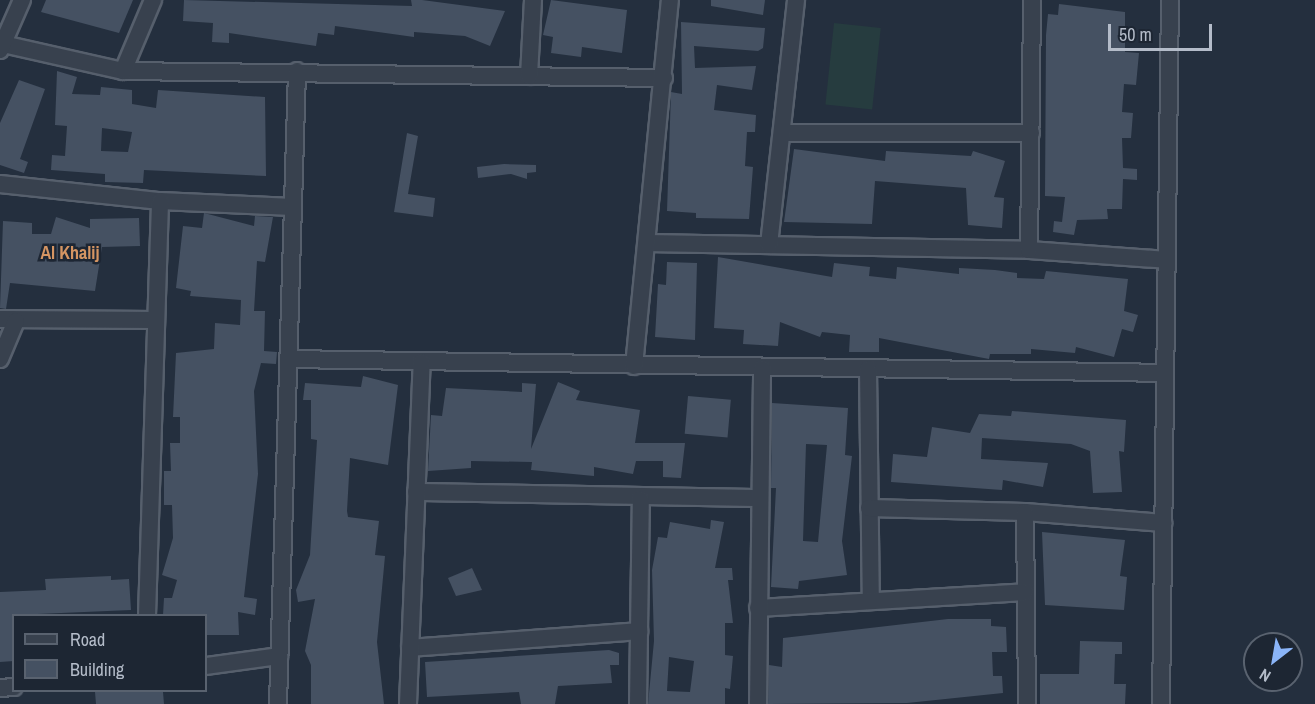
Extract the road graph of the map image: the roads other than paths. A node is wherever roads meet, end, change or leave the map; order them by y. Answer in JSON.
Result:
{"nodes":[{"id":1,"x":22,"y":0,"type":"edge"},
{"id":2,"x":153,"y":0,"type":"edge"},
{"id":3,"x":533,"y":0,"type":"edge"},
{"id":4,"x":669,"y":0,"type":"edge"},
{"id":5,"x":796,"y":0,"type":"edge"},
{"id":6,"x":1032,"y":0,"type":"edge"},
{"id":7,"x":1170,"y":0,"type":"edge"},
{"id":8,"x":1,"y":47,"type":"edge"},
{"id":9,"x":123,"y":71,"type":"junction"},
{"id":10,"x":297,"y":71,"type":"junction"},
{"id":11,"x":529,"y":76,"type":"junction"},
{"id":12,"x":664,"y":78,"type":"junction"},
{"id":13,"x":782,"y":132,"type":"junction"},
{"id":14,"x":1030,"y":133,"type":"junction"},
{"id":15,"x":0,"y":184,"type":"edge"},
{"id":16,"x":160,"y":201,"type":"junction"},
{"id":17,"x":292,"y":207,"type":"junction"},
{"id":18,"x":647,"y":243,"type":"junction"},
{"id":19,"x":770,"y":245,"type":"junction"},
{"id":20,"x":1029,"y":250,"type":"junction"},
{"id":21,"x":1167,"y":260,"type":"junction"},
{"id":22,"x":8,"y":320,"type":"edge"},
{"id":23,"x":155,"y":320,"type":"junction"},
{"id":24,"x":0,"y":359,"type":"edge"},
{"id":25,"x":288,"y":359,"type":"junction"},
{"id":26,"x":422,"y":362,"type":"junction"},
{"id":27,"x":634,"y":366,"type":"junction"},
{"id":28,"x":762,"y":368,"type":"junction"},
{"id":29,"x":868,"y":369,"type":"junction"},
{"id":30,"x":1165,"y":373,"type":"junction"},
{"id":31,"x":416,"y":492,"type":"junction"},
{"id":32,"x":760,"y":498,"type":"junction"},
{"id":33,"x":641,"y":499,"type":"junction"},
{"id":34,"x":869,"y":508,"type":"junction"},
{"id":35,"x":1025,"y":512,"type":"junction"},
{"id":36,"x":1164,"y":523,"type":"junction"},
{"id":37,"x":1026,"y":592,"type":"junction"},
{"id":38,"x":871,"y":601,"type":"junction"},
{"id":39,"x":758,"y":608,"type":"junction"},
{"id":40,"x":147,"y":614,"type":"edge"},
{"id":41,"x":639,"y":632,"type":"junction"},
{"id":42,"x":410,"y":648,"type":"junction"},
{"id":43,"x":279,"y":656,"type":"junction"},
{"id":44,"x":207,"y":666,"type":"edge"},
{"id":45,"x":278,"y":704,"type":"edge"},
{"id":46,"x":408,"y":704,"type":"edge"},
{"id":47,"x":638,"y":704,"type":"edge"},
{"id":48,"x":758,"y":704,"type":"edge"},
{"id":49,"x":1027,"y":704,"type":"edge"},
{"id":50,"x":1161,"y":704,"type":"edge"}],
"edges":[{"from":1,"to":8,"type":"street"},
{"from":2,"to":9,"type":"street"},
{"from":3,"to":11,"type":"street"},
{"from":4,"to":12,"type":"street"},
{"from":5,"to":13,"type":"street"},
{"from":6,"to":14,"type":"street"},
{"from":7,"to":21,"type":"street"},
{"from":8,"to":9,"type":"street"},
{"from":9,"to":10,"type":"street"},
{"from":10,"to":11,"type":"street"},
{"from":10,"to":17,"type":"street"},
{"from":11,"to":12,"type":"street"},
{"from":12,"to":18,"type":"street"},
{"from":13,"to":14,"type":"street"},
{"from":13,"to":19,"type":"street"},
{"from":14,"to":20,"type":"street"},
{"from":15,"to":16,"type":"street"},
{"from":16,"to":17,"type":"street"},
{"from":16,"to":23,"type":"street"},
{"from":17,"to":25,"type":"street"},
{"from":18,"to":19,"type":"street"},
{"from":18,"to":27,"type":"street"},
{"from":19,"to":20,"type":"street"},
{"from":20,"to":21,"type":"street"},
{"from":21,"to":30,"type":"street"},
{"from":22,"to":23,"type":"street"},
{"from":22,"to":24,"type":"street"},
{"from":23,"to":40,"type":"street"},
{"from":25,"to":26,"type":"street"},
{"from":25,"to":43,"type":"street"},
{"from":26,"to":27,"type":"street"},
{"from":26,"to":31,"type":"street"},
{"from":27,"to":28,"type":"street"},
{"from":28,"to":29,"type":"street"},
{"from":28,"to":32,"type":"street"},
{"from":29,"to":30,"type":"street"},
{"from":29,"to":34,"type":"street"},
{"from":30,"to":36,"type":"street"},
{"from":31,"to":33,"type":"street"},
{"from":31,"to":42,"type":"street"},
{"from":32,"to":33,"type":"street"},
{"from":32,"to":39,"type":"street"},
{"from":33,"to":41,"type":"street"},
{"from":34,"to":35,"type":"street"},
{"from":34,"to":38,"type":"street"},
{"from":35,"to":36,"type":"street"},
{"from":35,"to":37,"type":"street"},
{"from":36,"to":50,"type":"street"},
{"from":37,"to":38,"type":"street"},
{"from":37,"to":49,"type":"street"},
{"from":38,"to":39,"type":"street"},
{"from":39,"to":48,"type":"street"},
{"from":41,"to":42,"type":"street"},
{"from":41,"to":47,"type":"street"},
{"from":42,"to":46,"type":"street"},
{"from":43,"to":44,"type":"street"},
{"from":43,"to":45,"type":"street"}]}
